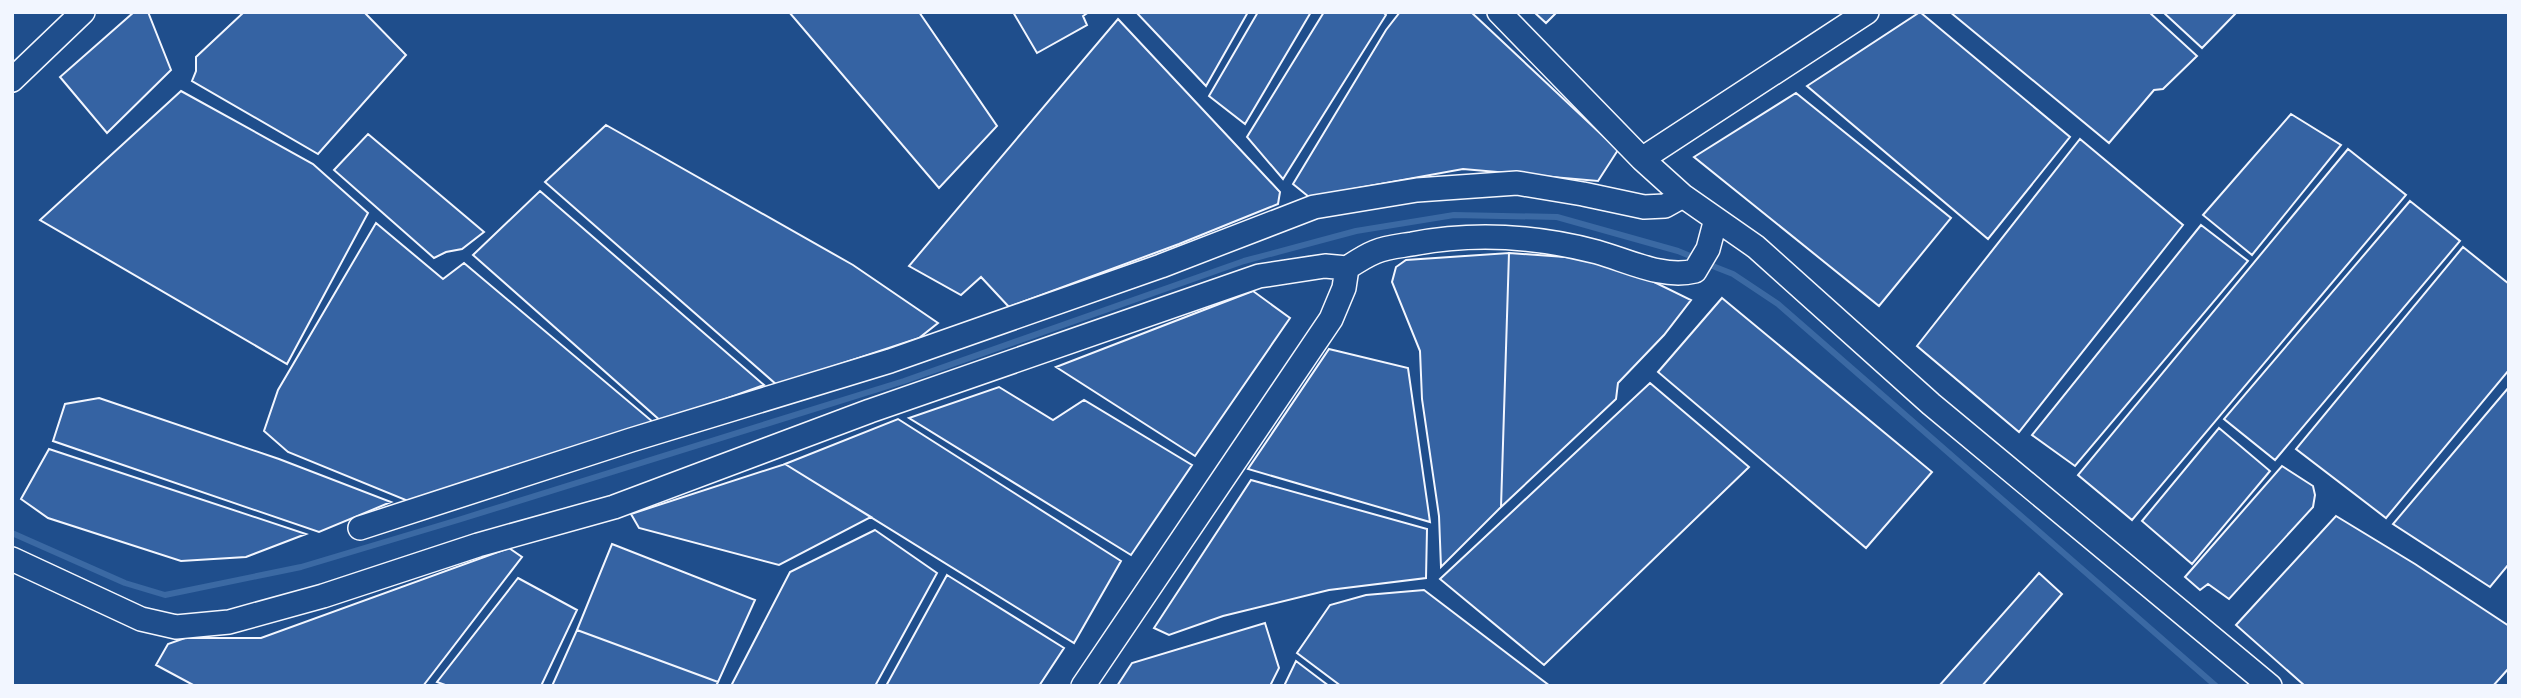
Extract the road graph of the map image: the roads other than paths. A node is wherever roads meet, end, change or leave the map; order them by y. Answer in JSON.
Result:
{"nodes":[{"id":1,"x":83,"y":12,"type":"edge"},
{"id":2,"x":1499,"y":12,"type":"edge"},
{"id":3,"x":1867,"y":12,"type":"edge"},
{"id":4,"x":12,"y":80,"type":"edge"},
{"id":5,"x":1642,"y":159,"type":"junction"},
{"id":6,"x":1683,"y":196,"type":"junction"},
{"id":7,"x":1716,"y":219,"type":"junction"},
{"id":8,"x":1347,"y":268,"type":"junction"},
{"id":9,"x":360,"y":528,"type":"dead end"},
{"id":10,"x":12,"y":559,"type":"edge"},
{"id":11,"x":1083,"y":686,"type":"edge"},
{"id":12,"x":2270,"y":686,"type":"edge"}],
"edges":[{"from":1,"to":4,"type":"street"},
{"from":2,"to":5,"type":"street"},
{"from":3,"to":5,"type":"street"},
{"from":5,"to":6,"type":"street"},
{"from":6,"to":7,"type":"street"},
{"from":6,"to":9,"type":"street"},
{"from":7,"to":8,"type":"street"},
{"from":7,"to":12,"type":"street"},
{"from":8,"to":10,"type":"street"},
{"from":8,"to":11,"type":"street"}]}
